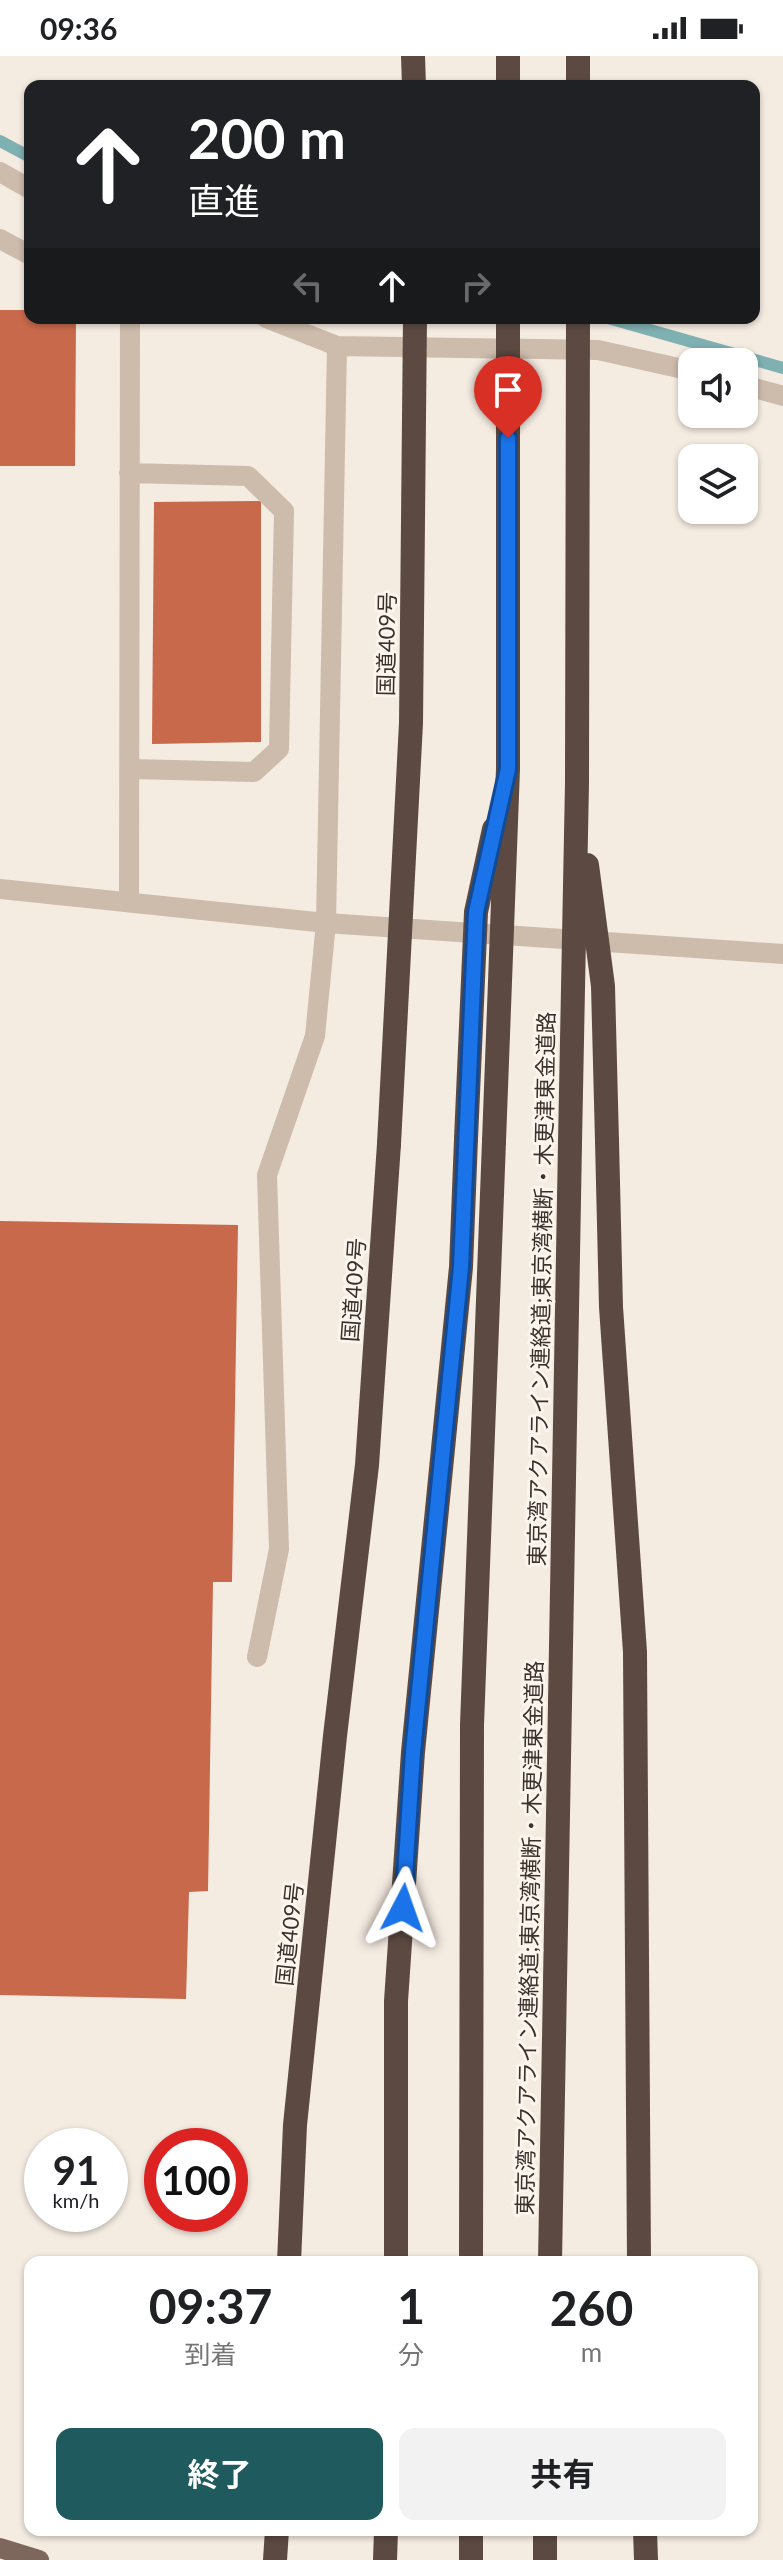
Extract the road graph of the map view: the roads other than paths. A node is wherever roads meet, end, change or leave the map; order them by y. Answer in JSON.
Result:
{"nodes":[{"id":1,"x":413,"y":56,"type":"edge"},
{"id":2,"x":508,"y":56,"type":"edge"},
{"id":3,"x":578,"y":56,"type":"edge"},
{"id":4,"x":414,"y":80,"type":"edge"},
{"id":5,"x":508,"y":80,"type":"edge"},
{"id":6,"x":578,"y":80,"type":"edge"},
{"id":7,"x":0,"y":172,"type":"edge"},
{"id":8,"x":24,"y":186,"type":"edge"},
{"id":9,"x":0,"y":239,"type":"edge"},
{"id":10,"x":24,"y":252,"type":"edge"},
{"id":11,"x":130,"y":324,"type":"edge"},
{"id":12,"x":281,"y":324,"type":"edge"},
{"id":13,"x":415,"y":324,"type":"edge"},
{"id":14,"x":508,"y":324,"type":"edge"},
{"id":15,"x":578,"y":324,"type":"edge"},
{"id":16,"x":337,"y":346,"type":"junction"},
{"id":17,"x":678,"y":368,"type":"edge"},
{"id":18,"x":758,"y":389,"type":"edge"},
{"id":19,"x":783,"y":396,"type":"edge"},
{"id":20,"x":129,"y":473,"type":"junction"},
{"id":21,"x":131,"y":769,"type":"junction"},
{"id":22,"x":508,"y":769,"type":"junction"},
{"id":23,"x":577,"y":783,"type":"junction"},
{"id":24,"x":0,"y":889,"type":"edge"},
{"id":25,"x":129,"y":901,"type":"junction"},
{"id":26,"x":326,"y":923,"type":"junction"},
{"id":27,"x":783,"y":954,"type":"edge"},
{"id":28,"x":257,"y":1657,"type":"dead end"},
{"id":29,"x":289,"y":2256,"type":"edge"},
{"id":30,"x":396,"y":2256,"type":"edge"},
{"id":31,"x":471,"y":2256,"type":"edge"},
{"id":32,"x":550,"y":2256,"type":"edge"},
{"id":33,"x":639,"y":2256,"type":"edge"},
{"id":34,"x":277,"y":2536,"type":"edge"},
{"id":35,"x":386,"y":2536,"type":"edge"},
{"id":36,"x":471,"y":2536,"type":"edge"},
{"id":37,"x":545,"y":2536,"type":"edge"},
{"id":38,"x":645,"y":2536,"type":"edge"},
{"id":39,"x":0,"y":2548,"type":"edge"},
{"id":40,"x":39,"y":2560,"type":"edge"},
{"id":41,"x":275,"y":2560,"type":"edge"},
{"id":42,"x":385,"y":2560,"type":"edge"},
{"id":43,"x":471,"y":2560,"type":"edge"},
{"id":44,"x":545,"y":2560,"type":"edge"},
{"id":45,"x":646,"y":2560,"type":"edge"}],
"edges":[{"from":1,"to":4,"type":"highway"},
{"from":2,"to":5,"type":"highway"},
{"from":3,"to":6,"type":"highway"},
{"from":7,"to":8,"type":"street"},
{"from":9,"to":10,"type":"street"},
{"from":11,"to":20,"type":"street"},
{"from":12,"to":16,"type":"street"},
{"from":13,"to":29,"type":"highway","name":"国道409号","bridge":true},
{"from":14,"to":22,"type":"highway","bridge":true},
{"from":15,"to":23,"type":"highway","name":"東京湾アクアライン連絡道;東京湾横断・木更津東金道路","bridge":true},
{"from":16,"to":17,"type":"street"},
{"from":16,"to":26,"type":"street"},
{"from":18,"to":19,"type":"street"},
{"from":20,"to":21,"type":"street"},
{"from":20,"to":21,"type":"street"},
{"from":21,"to":25,"type":"street"},
{"from":22,"to":30,"type":"highway","bridge":true},
{"from":22,"to":31,"type":"highway","bridge":true},
{"from":23,"to":32,"type":"highway","name":"東京湾アクアライン連絡道;東京湾横断・木更津東金道路","bridge":true},
{"from":23,"to":33,"type":"highway","bridge":true},
{"from":24,"to":25,"type":"street"},
{"from":25,"to":26,"type":"street"},
{"from":26,"to":27,"type":"street"},
{"from":26,"to":28,"type":"street"},
{"from":34,"to":41,"type":"highway"},
{"from":35,"to":42,"type":"highway"},
{"from":36,"to":43,"type":"highway"},
{"from":37,"to":44,"type":"highway"},
{"from":38,"to":45,"type":"highway"},
{"from":39,"to":40,"type":"main road"}]}
